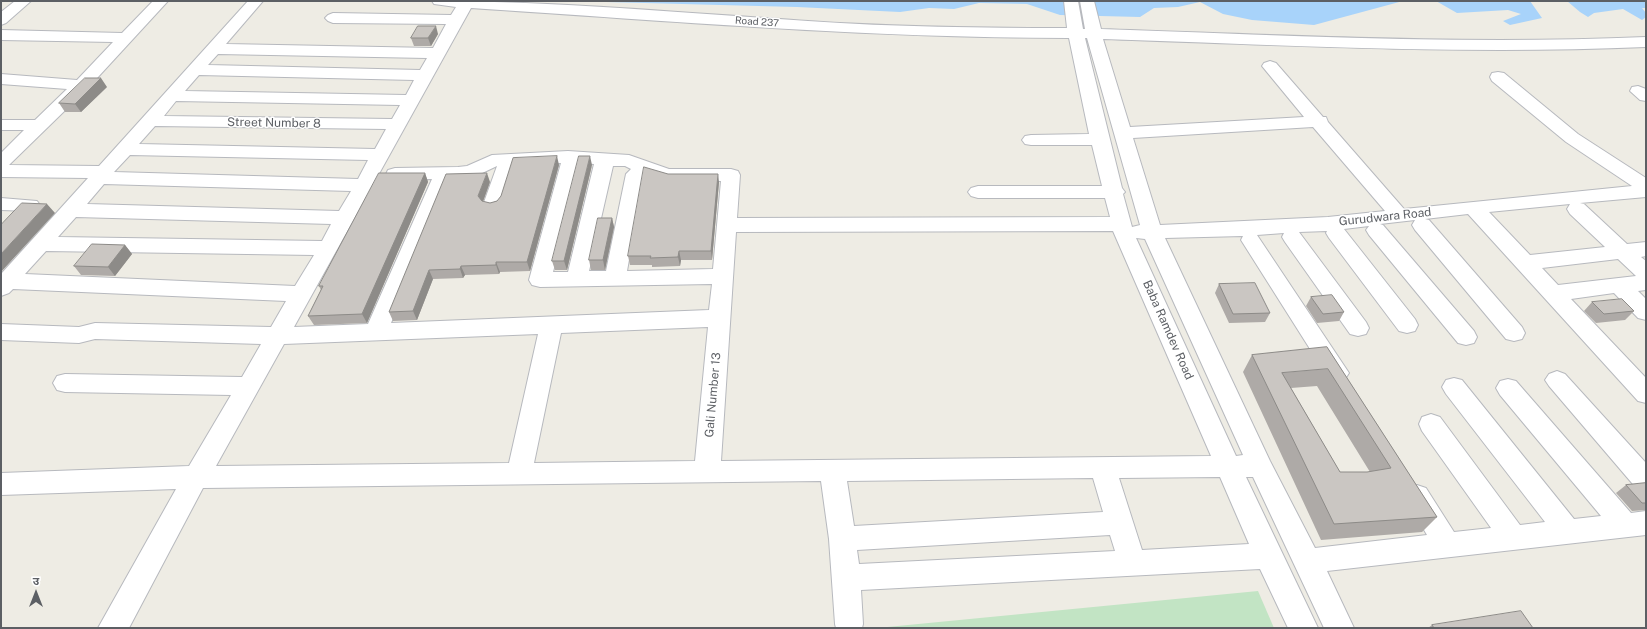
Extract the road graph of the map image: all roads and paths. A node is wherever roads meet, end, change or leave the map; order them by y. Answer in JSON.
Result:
{"nodes":[{"id":1,"x":24,"y":1,"type":"edge"},
{"id":2,"x":161,"y":1,"type":"edge"},
{"id":3,"x":256,"y":1,"type":"edge"},
{"id":4,"x":439,"y":1,"type":"edge"},
{"id":5,"x":1087,"y":1,"type":"edge"},
{"id":6,"x":462,"y":11,"type":"junction"},
{"id":7,"x":333,"y":18,"type":"dead end"},
{"id":8,"x":1,"y":20,"type":"edge"},
{"id":9,"x":1081,"y":21,"type":"edge"},
{"id":10,"x":1,"y":35,"type":"edge"},
{"id":11,"x":125,"y":38,"type":"junction"},
{"id":12,"x":1646,"y":42,"type":"edge"},
{"id":13,"x":213,"y":49,"type":"junction"},
{"id":14,"x":439,"y":53,"type":"junction"},
{"id":15,"x":1270,"y":66,"type":"dead end"},
{"id":16,"x":194,"y":70,"type":"junction"},
{"id":17,"x":426,"y":75,"type":"junction"},
{"id":18,"x":1498,"y":77,"type":"dead end"},
{"id":19,"x":1,"y":79,"type":"edge"},
{"id":20,"x":81,"y":85,"type":"junction"},
{"id":21,"x":172,"y":96,"type":"junction"},
{"id":22,"x":412,"y":100,"type":"junction"},
{"id":23,"x":149,"y":121,"type":"junction"},
{"id":24,"x":1320,"y":121,"type":"junction"},
{"id":25,"x":398,"y":124,"type":"junction"},
{"id":26,"x":1,"y":125,"type":"edge"},
{"id":27,"x":40,"y":125,"type":"junction"},
{"id":28,"x":1122,"y":133,"type":"junction"},
{"id":29,"x":1031,"y":140,"type":"dead end"},
{"id":30,"x":1100,"y":140,"type":"junction"},
{"id":31,"x":125,"y":149,"type":"junction"},
{"id":32,"x":508,"y":160,"type":"junction"},
{"id":33,"x":571,"y":162,"type":"dead end"},
{"id":34,"x":1,"y":163,"type":"edge"},
{"id":35,"x":604,"y":163,"type":"dead end"},
{"id":36,"x":384,"y":165,"type":"junction"},
{"id":37,"x":1,"y":171,"type":"edge"},
{"id":38,"x":635,"y":174,"type":"dead end"},
{"id":39,"x":101,"y":175,"type":"junction"},
{"id":40,"x":440,"y":181,"type":"dead end"},
{"id":41,"x":363,"y":185,"type":"junction"},
{"id":42,"x":978,"y":192,"type":"dead end"},
{"id":43,"x":1115,"y":192,"type":"junction"},
{"id":44,"x":1645,"y":198,"type":"edge"},
{"id":45,"x":1,"y":204,"type":"edge"},
{"id":46,"x":30,"y":205,"type":"edge"},
{"id":47,"x":493,"y":205,"type":"edge"},
{"id":48,"x":1577,"y":209,"type":"junction"},
{"id":49,"x":70,"y":210,"type":"junction"},
{"id":50,"x":1478,"y":213,"type":"junction"},
{"id":51,"x":1400,"y":216,"type":"junction"},
{"id":52,"x":345,"y":218,"type":"junction"},
{"id":53,"x":727,"y":225,"type":"junction"},
{"id":54,"x":1422,"y":225,"type":"junction"},
{"id":55,"x":1376,"y":230,"type":"junction"},
{"id":56,"x":1336,"y":233,"type":"junction"},
{"id":57,"x":1125,"y":234,"type":"junction"},
{"id":58,"x":1292,"y":237,"type":"junction"},
{"id":59,"x":1155,"y":238,"type":"junction"},
{"id":60,"x":1251,"y":240,"type":"junction"},
{"id":61,"x":40,"y":244,"type":"junction"},
{"id":62,"x":328,"y":248,"type":"junction"},
{"id":63,"x":1646,"y":249,"type":"edge"},
{"id":64,"x":1623,"y":252,"type":"junction"},
{"id":65,"x":1524,"y":263,"type":"junction"},
{"id":66,"x":1646,"y":273,"type":"edge"},
{"id":67,"x":723,"y":276,"type":"junction"},
{"id":68,"x":615,"y":278,"type":"junction"},
{"id":69,"x":577,"y":279,"type":"junction"},
{"id":70,"x":5,"y":281,"type":"edge"},
{"id":71,"x":1646,"y":282,"type":"edge"},
{"id":72,"x":1620,"y":286,"type":"junction"},
{"id":73,"x":301,"y":294,"type":"junction"},
{"id":74,"x":1553,"y":294,"type":"junction"},
{"id":75,"x":1646,"y":312,"type":"edge"},
{"id":76,"x":719,"y":318,"type":"junction"},
{"id":77,"x":1407,"y":324,"type":"dead end"},
{"id":78,"x":551,"y":325,"type":"junction"},
{"id":79,"x":1358,"y":328,"type":"dead end"},
{"id":80,"x":1,"y":332,"type":"edge"},
{"id":81,"x":376,"y":332,"type":"junction"},
{"id":82,"x":1514,"y":333,"type":"dead end"},
{"id":83,"x":277,"y":336,"type":"junction"},
{"id":84,"x":1466,"y":337,"type":"dead end"},
{"id":85,"x":1557,"y":380,"type":"dead end"},
{"id":86,"x":64,"y":383,"type":"dead end"},
{"id":87,"x":248,"y":386,"type":"junction"},
{"id":88,"x":1454,"y":387,"type":"dead end"},
{"id":89,"x":1508,"y":388,"type":"dead end"},
{"id":90,"x":1350,"y":393,"type":"edge"},
{"id":91,"x":1646,"y":394,"type":"edge"},
{"id":92,"x":1431,"y":424,"type":"dead end"},
{"id":93,"x":1229,"y":466,"type":"junction"},
{"id":94,"x":1260,"y":466,"type":"junction"},
{"id":95,"x":1103,"y":467,"type":"junction"},
{"id":96,"x":832,"y":471,"type":"junction"},
{"id":97,"x":707,"y":472,"type":"junction"},
{"id":98,"x":518,"y":474,"type":"junction"},
{"id":99,"x":196,"y":477,"type":"junction"},
{"id":100,"x":1406,"y":479,"type":"edge"},
{"id":101,"x":1646,"y":481,"type":"edge"},
{"id":102,"x":1,"y":484,"type":"edge"},
{"id":103,"x":1119,"y":523,"type":"junction"},
{"id":104,"x":1636,"y":524,"type":"edge"},
{"id":105,"x":1568,"y":532,"type":"junction"},
{"id":106,"x":1514,"y":538,"type":"junction"},
{"id":107,"x":843,"y":539,"type":"junction"},
{"id":108,"x":1448,"y":546,"type":"junction"},
{"id":109,"x":1268,"y":556,"type":"junction"},
{"id":110,"x":1308,"y":561,"type":"junction"},
{"id":111,"x":1133,"y":563,"type":"junction"},
{"id":112,"x":845,"y":578,"type":"junction"},
{"id":113,"x":849,"y":624,"type":"dead end"},
{"id":114,"x":113,"y":628,"type":"edge"},
{"id":115,"x":1303,"y":628,"type":"edge"},
{"id":116,"x":1339,"y":628,"type":"edge"}],
"edges":[{"from":1,"to":8,"type":"street"},
{"from":2,"to":11,"type":"street"},
{"from":3,"to":13,"type":"street"},
{"from":4,"to":6,"type":"street","name":"Road 237"},
{"from":5,"to":9,"type":"street"},
{"from":6,"to":7,"type":"street"},
{"from":6,"to":9,"type":"street","name":"Road 237"},
{"from":6,"to":14,"type":"street"},
{"from":9,"to":12,"type":"street","name":"Road 237"},
{"from":9,"to":28,"type":"street"},
{"from":9,"to":30,"type":"street","name":"Baba Ramdev Road"},
{"from":10,"to":11,"type":"street"},
{"from":11,"to":20,"type":"street"},
{"from":13,"to":14,"type":"street"},
{"from":13,"to":16,"type":"street"},
{"from":14,"to":17,"type":"street"},
{"from":15,"to":24,"type":"street"},
{"from":16,"to":17,"type":"street"},
{"from":16,"to":21,"type":"street"},
{"from":17,"to":22,"type":"street"},
{"from":18,"to":44,"type":"street"},
{"from":19,"to":20,"type":"street"},
{"from":20,"to":27,"type":"street"},
{"from":21,"to":22,"type":"street"},
{"from":21,"to":23,"type":"street"},
{"from":22,"to":25,"type":"street"},
{"from":23,"to":25,"type":"street","name":"Street Number 8"},
{"from":23,"to":31,"type":"street"},
{"from":24,"to":28,"type":"street"},
{"from":24,"to":51,"type":"street"},
{"from":25,"to":36,"type":"street"},
{"from":26,"to":27,"type":"street"},
{"from":27,"to":34,"type":"street"},
{"from":28,"to":59,"type":"street"},
{"from":29,"to":30,"type":"street"},
{"from":30,"to":43,"type":"street","name":"Baba Ramdev Road"},
{"from":31,"to":36,"type":"street"},
{"from":31,"to":39,"type":"street"},
{"from":32,"to":36,"type":"street"},
{"from":32,"to":47,"type":"street"},
{"from":32,"to":53,"type":"street","name":"Gali Number 13"},
{"from":33,"to":69,"type":"street"},
{"from":35,"to":69,"type":"street"},
{"from":36,"to":41,"type":"street"},
{"from":37,"to":39,"type":"street"},
{"from":38,"to":68,"type":"street"},
{"from":39,"to":41,"type":"street"},
{"from":39,"to":49,"type":"street"},
{"from":40,"to":81,"type":"street"},
{"from":41,"to":52,"type":"street"},
{"from":42,"to":43,"type":"street"},
{"from":43,"to":57,"type":"street","name":"Baba Ramdev Road"},
{"from":44,"to":48,"type":"street","name":"Gurudwara Road"},
{"from":44,"to":50,"type":"street","name":"Gurudwara Road"},
{"from":45,"to":46,"type":"street"},
{"from":48,"to":50,"type":"street","name":"Gurudwara Road"},
{"from":48,"to":64,"type":"street"},
{"from":49,"to":52,"type":"street"},
{"from":49,"to":61,"type":"street"},
{"from":50,"to":51,"type":"street","name":"Gurudwara Road"},
{"from":50,"to":54,"type":"street","name":"Gurudwara Road"},
{"from":50,"to":65,"type":"street"},
{"from":51,"to":59,"type":"street","name":"Gurudwara Road"},
{"from":52,"to":62,"type":"street"},
{"from":53,"to":57,"type":"street","name":"Gurudwara Road"},
{"from":53,"to":67,"type":"street","name":"Gali Number 13"},
{"from":54,"to":55,"type":"street","name":"Gurudwara Road"},
{"from":54,"to":82,"type":"street"},
{"from":55,"to":56,"type":"street","name":"Gurudwara Road"},
{"from":55,"to":84,"type":"street"},
{"from":56,"to":58,"type":"street","name":"Gurudwara Road"},
{"from":56,"to":77,"type":"street"},
{"from":57,"to":59,"type":"street","name":"Gurudwara Road"},
{"from":57,"to":93,"type":"street","name":"Baba Ramdev Road"},
{"from":58,"to":60,"type":"street","name":"Gurudwara Road"},
{"from":58,"to":79,"type":"street"},
{"from":59,"to":60,"type":"street","name":"Gurudwara Road"},
{"from":59,"to":94,"type":"street"},
{"from":60,"to":90,"type":"street"},
{"from":61,"to":62,"type":"street"},
{"from":61,"to":70,"type":"street"},
{"from":62,"to":73,"type":"street"},
{"from":63,"to":64,"type":"street"},
{"from":64,"to":65,"type":"street"},
{"from":64,"to":66,"type":"street"},
{"from":65,"to":74,"type":"street"},
{"from":67,"to":68,"type":"street"},
{"from":67,"to":76,"type":"street","name":"Gali Number 13"},
{"from":68,"to":69,"type":"street"},
{"from":70,"to":73,"type":"street"},
{"from":71,"to":72,"type":"street"},
{"from":72,"to":74,"type":"street"},
{"from":72,"to":75,"type":"street"},
{"from":73,"to":83,"type":"street"},
{"from":74,"to":91,"type":"street"},
{"from":76,"to":78,"type":"street"},
{"from":76,"to":97,"type":"street","name":"Gali Number 13"},
{"from":78,"to":81,"type":"street"},
{"from":78,"to":98,"type":"street"},
{"from":80,"to":83,"type":"street"},
{"from":81,"to":83,"type":"street"},
{"from":83,"to":87,"type":"street"},
{"from":85,"to":101,"type":"street"},
{"from":86,"to":87,"type":"street"},
{"from":87,"to":99,"type":"street"},
{"from":88,"to":105,"type":"street"},
{"from":89,"to":104,"type":"street"},
{"from":92,"to":106,"type":"street"},
{"from":93,"to":94,"type":"street"},
{"from":93,"to":95,"type":"street"},
{"from":93,"to":109,"type":"street","name":"Baba Ramdev Road"},
{"from":94,"to":110,"type":"street"},
{"from":95,"to":96,"type":"street"},
{"from":95,"to":103,"type":"street"},
{"from":96,"to":97,"type":"street"},
{"from":96,"to":107,"type":"street"},
{"from":97,"to":98,"type":"street"},
{"from":98,"to":99,"type":"street"},
{"from":99,"to":102,"type":"street"},
{"from":99,"to":114,"type":"street"},
{"from":100,"to":108,"type":"street"},
{"from":103,"to":107,"type":"street"},
{"from":103,"to":111,"type":"street"},
{"from":104,"to":105,"type":"street"},
{"from":105,"to":106,"type":"street"},
{"from":106,"to":108,"type":"street"},
{"from":107,"to":112,"type":"street"},
{"from":108,"to":110,"type":"street"},
{"from":109,"to":111,"type":"street"},
{"from":109,"to":115,"type":"street","name":"Baba Ramdev Road"},
{"from":110,"to":116,"type":"street"},
{"from":111,"to":112,"type":"street"},
{"from":112,"to":113,"type":"street"}]}
